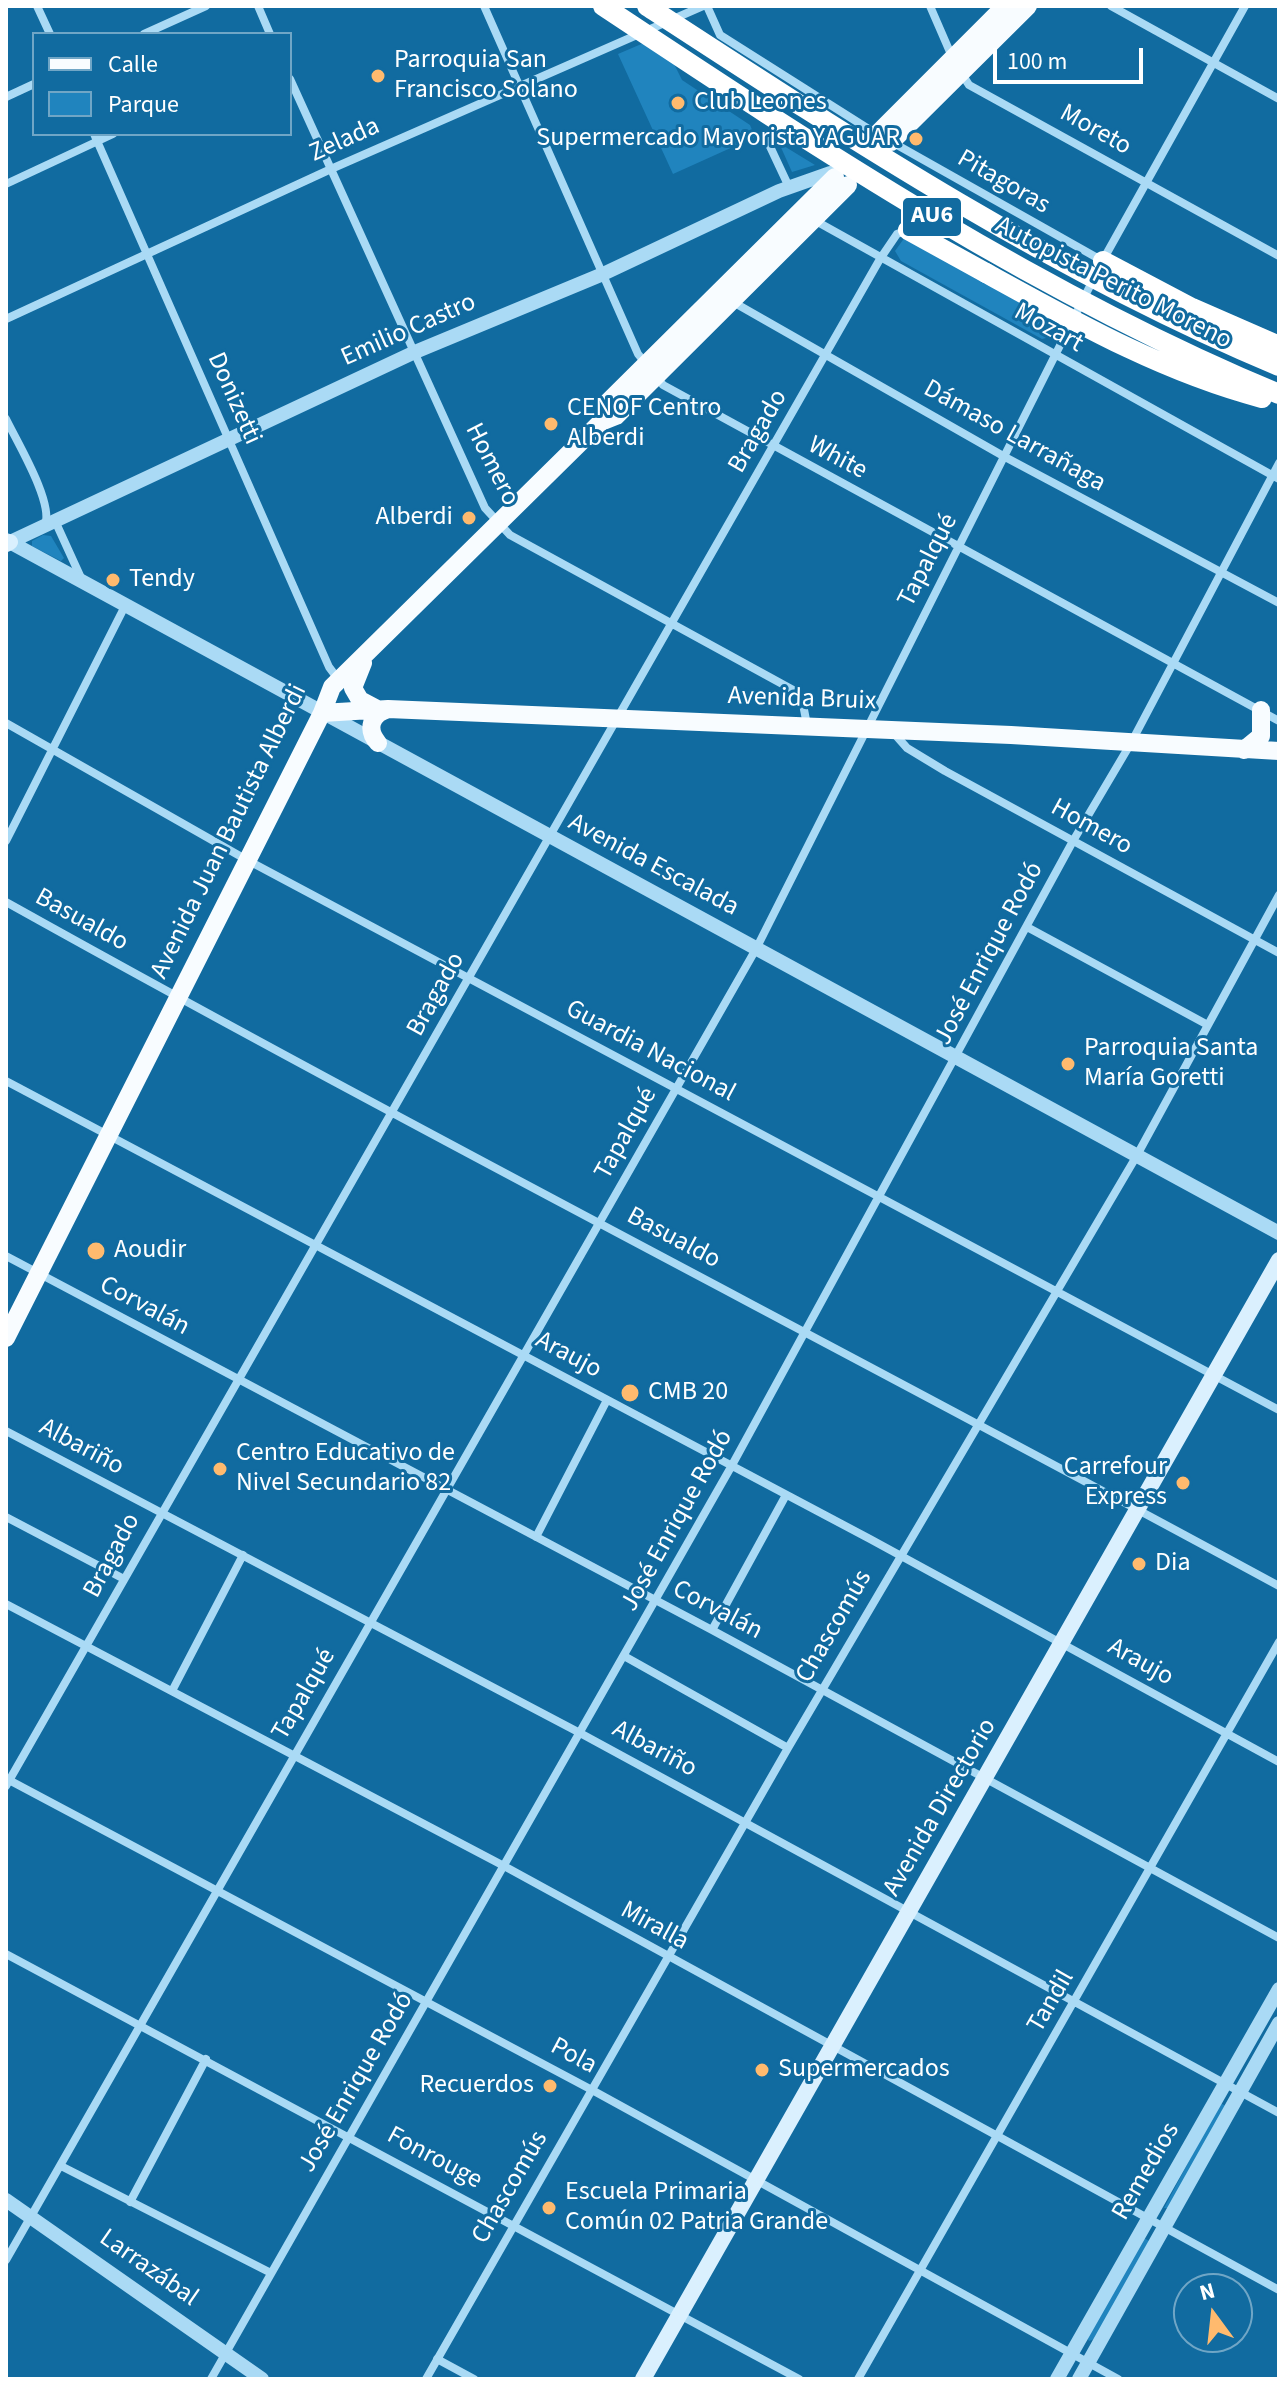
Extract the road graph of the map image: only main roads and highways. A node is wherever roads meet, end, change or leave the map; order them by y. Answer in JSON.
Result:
{"nodes":[{"id":1,"x":603,"y":6,"type":"edge"},
{"id":2,"x":647,"y":6,"type":"edge"},
{"id":3,"x":1005,"y":6,"type":"edge"},
{"id":4,"x":1028,"y":6,"type":"edge"},
{"id":5,"x":956,"y":65,"type":"junction"},
{"id":6,"x":884,"y":138,"type":"road end"},
{"id":7,"x":838,"y":178,"type":"road end"},
{"id":8,"x":807,"y":214,"type":"junction"},
{"id":9,"x":908,"y":230,"type":"road end"},
{"id":10,"x":1103,"y":261,"type":"road end"},
{"id":11,"x":1279,"y":346,"type":"edge"},
{"id":12,"x":1279,"y":366,"type":"edge"},
{"id":13,"x":651,"y":370,"type":"junction"},
{"id":14,"x":1279,"y":394,"type":"edge"},
{"id":15,"x":1279,"y":403,"type":"edge"},
{"id":16,"x":370,"y":652,"type":"junction"},
{"id":17,"x":382,"y":709,"type":"junction"},
{"id":18,"x":1261,"y":710,"type":"road end"},
{"id":19,"x":322,"y":713,"type":"junction"},
{"id":20,"x":378,"y":743,"type":"road end"},
{"id":21,"x":1244,"y":750,"type":"junction"},
{"id":22,"x":1279,"y":751,"type":"edge"},
{"id":23,"x":1279,"y":1260,"type":"edge"},
{"id":24,"x":6,"y":1338,"type":"edge"},
{"id":25,"x":643,"y":2379,"type":"edge"}],
"edges":[{"from":1,"to":14,"type":"highway","name":"Autopista Perito Moreno","number":"AU6","bridge":true},
{"from":2,"to":12,"type":"highway","name":"Autopista Perito Moreno","number":"AU6","bridge":true},
{"from":3,"to":5,"type":"main road"},
{"from":4,"to":5,"type":"main road"},
{"from":5,"to":6,"type":"main road"},
{"from":7,"to":8,"type":"main road","name":"Avenida Juan Bautista Alberdi"},
{"from":8,"to":13,"type":"main road","name":"Avenida Juan Bautista Alberdi"},
{"from":8,"to":13,"type":"main road","name":"Avenida Juan Bautista Alberdi"},
{"from":9,"to":15,"type":"highway","bridge":true},
{"from":10,"to":11,"type":"highway"},
{"from":13,"to":16,"type":"main road","name":"Avenida Juan Bautista Alberdi"},
{"from":16,"to":17,"type":"main road"},
{"from":16,"to":19,"type":"main road","name":"Avenida Juan Bautista Alberdi"},
{"from":17,"to":19,"type":"main road","name":"Avenida Bruix"},
{"from":17,"to":20,"type":"main road"},
{"from":17,"to":21,"type":"main road","name":"Avenida Bruix"},
{"from":18,"to":21,"type":"main road"},
{"from":19,"to":24,"type":"main road","name":"Avenida Juan Bautista Alberdi"},
{"from":21,"to":22,"type":"main road","name":"Avenida Bruix"},
{"from":23,"to":25,"type":"main road","name":"Avenida Directorio"}]}
